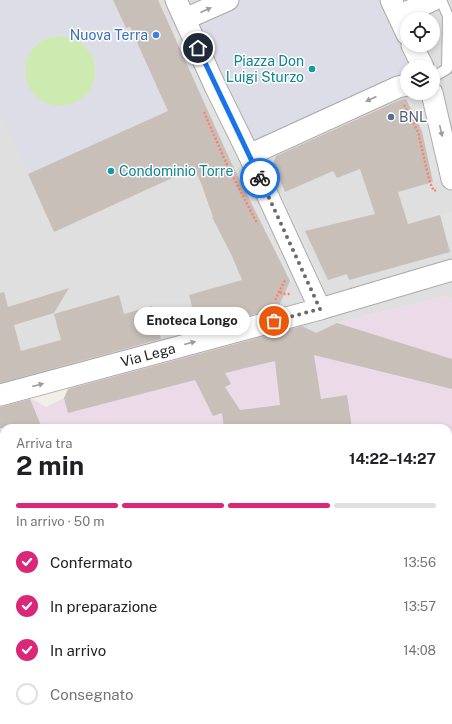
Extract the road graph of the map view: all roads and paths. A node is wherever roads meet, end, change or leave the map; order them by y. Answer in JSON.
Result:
{"nodes":[{"id":1,"x":176,"y":0,"type":"edge"},
{"id":2,"x":228,"y":0,"type":"edge"},
{"id":3,"x":433,"y":0,"type":"edge"},
{"id":4,"x":441,"y":0,"type":"edge"},
{"id":5,"x":399,"y":16,"type":"edge"},
{"id":6,"x":185,"y":19,"type":"junction"},
{"id":7,"x":440,"y":73,"type":"edge"},
{"id":8,"x":400,"y":87,"type":"edge"},
{"id":9,"x":434,"y":100,"type":"edge"},
{"id":10,"x":398,"y":104,"type":"dead end"},
{"id":11,"x":202,"y":108,"type":"dead end"},
{"id":12,"x":249,"y":155,"type":"junction"},
{"id":13,"x":452,"y":179,"type":"edge"},
{"id":14,"x":430,"y":183,"type":"dead end"},
{"id":15,"x":257,"y":223,"type":"dead end"},
{"id":16,"x":452,"y":270,"type":"edge"},
{"id":17,"x":281,"y":273,"type":"dead end"},
{"id":18,"x":280,"y":292,"type":"junction"},
{"id":19,"x":284,"y":294,"type":"dead end"},
{"id":20,"x":268,"y":302,"type":"dead end"},
{"id":21,"x":320,"y":309,"type":"junction"},
{"id":22,"x":0,"y":395,"type":"edge"}],
"edges":[{"from":1,"to":6,"type":"street"},
{"from":6,"to":2,"type":"street","one_way":true},
{"from":3,"to":5,"type":"street"},
{"from":4,"to":7,"type":"lane"},
{"from":6,"to":12,"type":"street"},
{"from":8,"to":12,"type":"street","one_way":true},
{"from":9,"to":13,"type":"street","one_way":true},
{"from":10,"to":14,"type":"path"},
{"from":11,"to":15,"type":"path"},
{"from":12,"to":21,"type":"street"},
{"from":16,"to":21,"type":"street","name":"Via Lega"},
{"from":17,"to":18,"type":"path"},
{"from":18,"to":19,"type":"path"},
{"from":18,"to":20,"type":"path"},
{"from":22,"to":21,"type":"street","name":"Via Lega","one_way":true}]}
